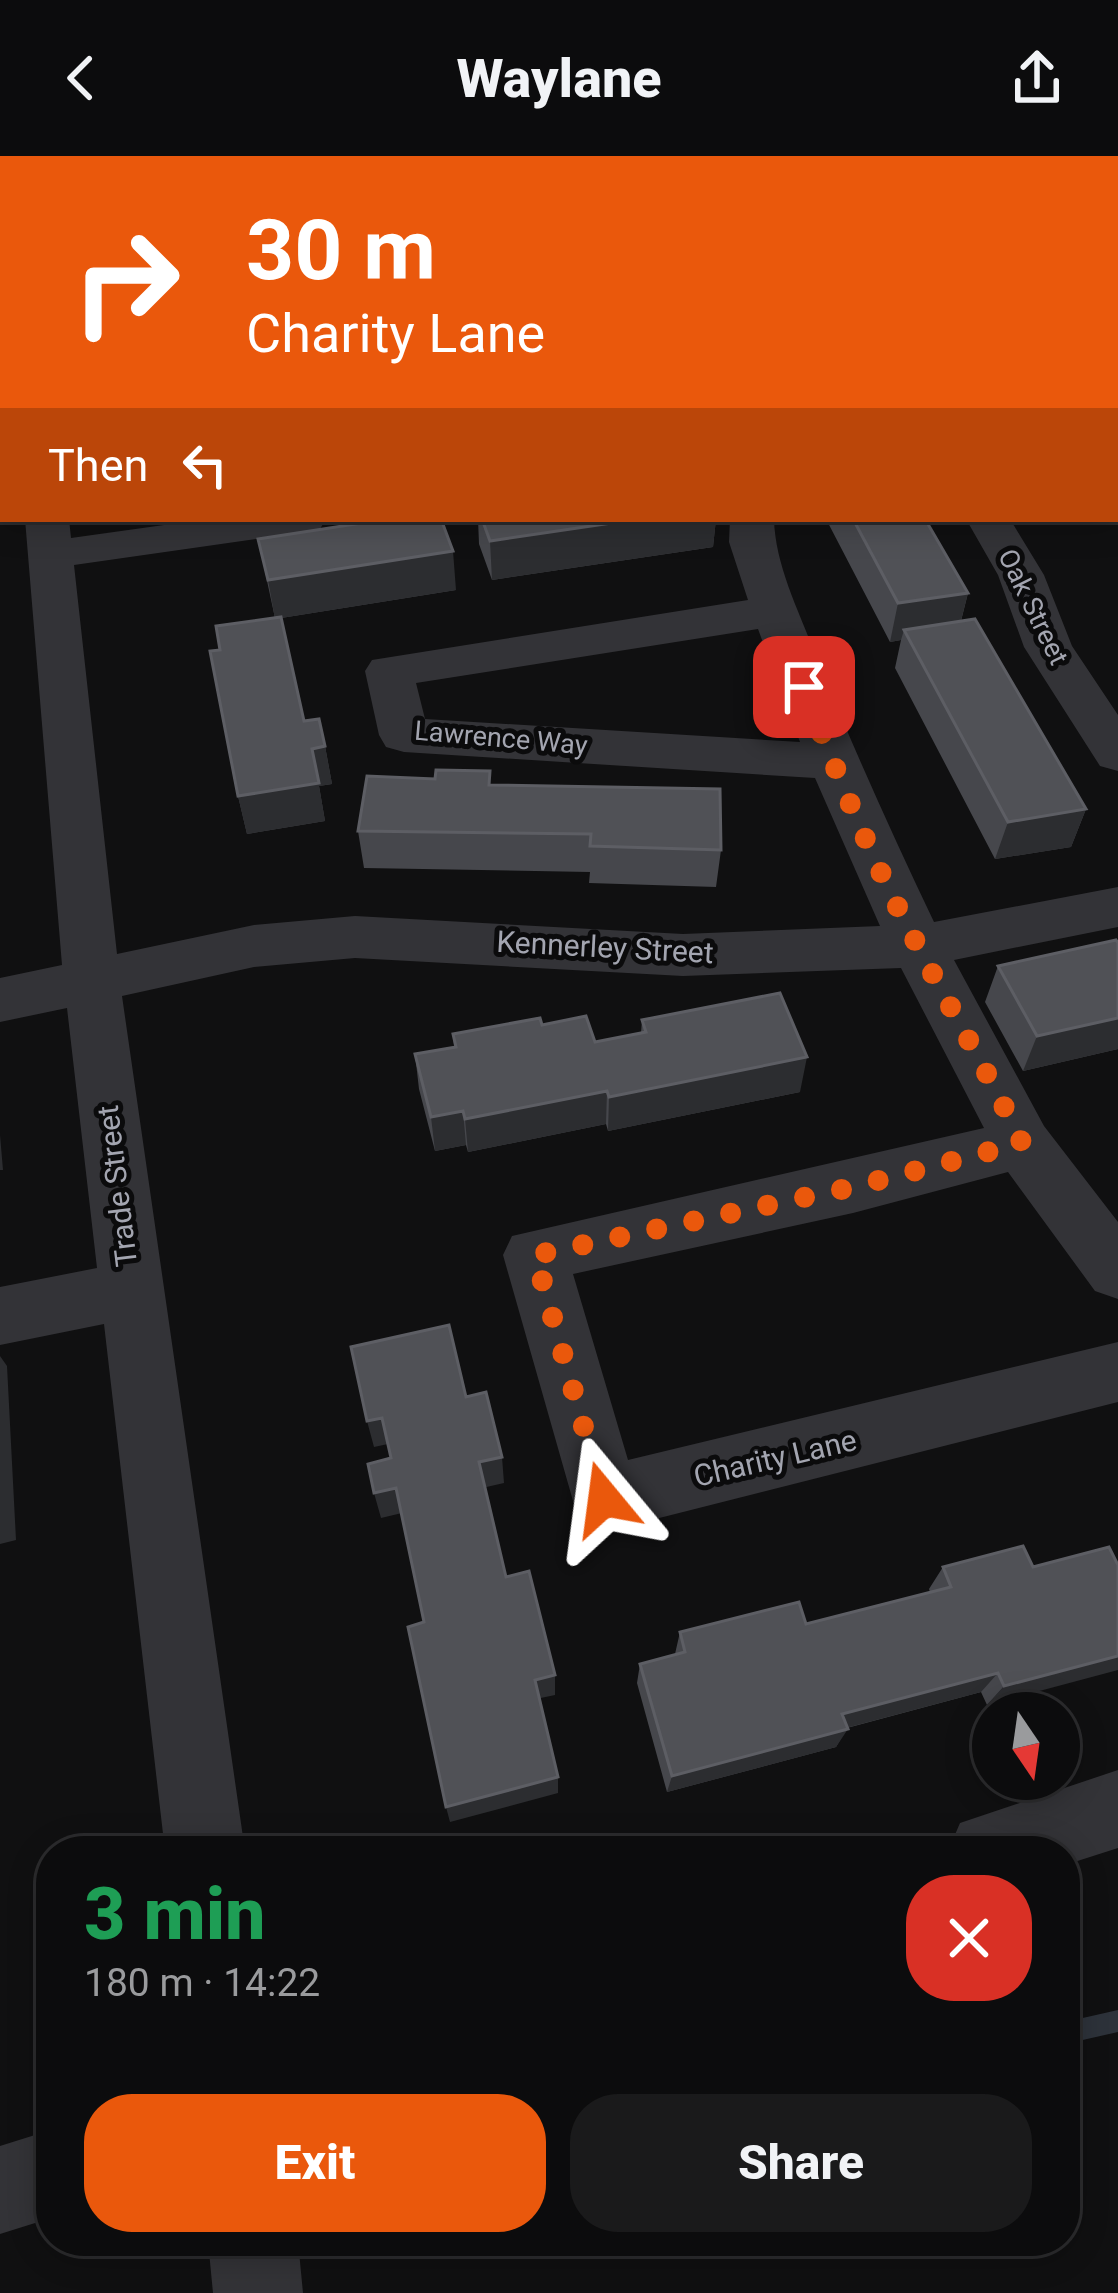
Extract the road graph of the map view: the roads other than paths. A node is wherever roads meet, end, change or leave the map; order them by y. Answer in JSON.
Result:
{"nodes":[{"id":1,"x":261,"y":522,"type":"edge"},
{"id":2,"x":752,"y":522,"type":"edge"},
{"id":3,"x":990,"y":522,"type":"edge"},
{"id":4,"x":48,"y":537,"type":"edge"},
{"id":5,"x":775,"y":611,"type":"junction"},
{"id":6,"x":1118,"y":754,"type":"edge"},
{"id":7,"x":833,"y":762,"type":"junction"},
{"id":8,"x":1118,"y":907,"type":"edge"},
{"id":9,"x":917,"y":946,"type":"junction"},
{"id":10,"x":92,"y":983,"type":"junction"},
{"id":11,"x":0,"y":1000,"type":"edge"},
{"id":12,"x":1022,"y":1143,"type":"junction"},
{"id":13,"x":1118,"y":1271,"type":"edge"},
{"id":14,"x":130,"y":1290,"type":"junction"},
{"id":15,"x":0,"y":1316,"type":"edge"},
{"id":16,"x":1118,"y":1372,"type":"edge"},
{"id":17,"x":1118,"y":1809,"type":"edge"},
{"id":18,"x":203,"y":1836,"type":"edge"},
{"id":19,"x":1034,"y":1836,"type":"edge"},
{"id":20,"x":36,"y":2179,"type":"edge"},
{"id":21,"x":0,"y":2190,"type":"edge"},
{"id":22,"x":254,"y":2256,"type":"edge"},
{"id":23,"x":258,"y":2293,"type":"edge"}],
"edges":[{"from":1,"to":4,"type":"street"},
{"from":2,"to":5,"type":"street"},
{"from":3,"to":6,"type":"street","name":"Oak Street"},
{"from":4,"to":10,"type":"street","name":"Trade Street"},
{"from":5,"to":7,"type":"street"},
{"from":5,"to":7,"type":"street","name":"Lawrence Way"},
{"from":7,"to":9,"type":"street"},
{"from":8,"to":9,"type":"street","name":"Kennerley Street"},
{"from":9,"to":10,"type":"street","name":"Kennerley Street"},
{"from":9,"to":12,"type":"street"},
{"from":10,"to":11,"type":"street","name":"Kennerley Street"},
{"from":10,"to":14,"type":"street","name":"Trade Street"},
{"from":12,"to":13,"type":"street"},
{"from":12,"to":16,"type":"street","name":"Charity Lane"},
{"from":14,"to":15,"type":"street"},
{"from":14,"to":18,"type":"street","name":"Trade Street"},
{"from":17,"to":19,"type":"street"},
{"from":20,"to":21,"type":"street"},
{"from":22,"to":23,"type":"street"}]}
